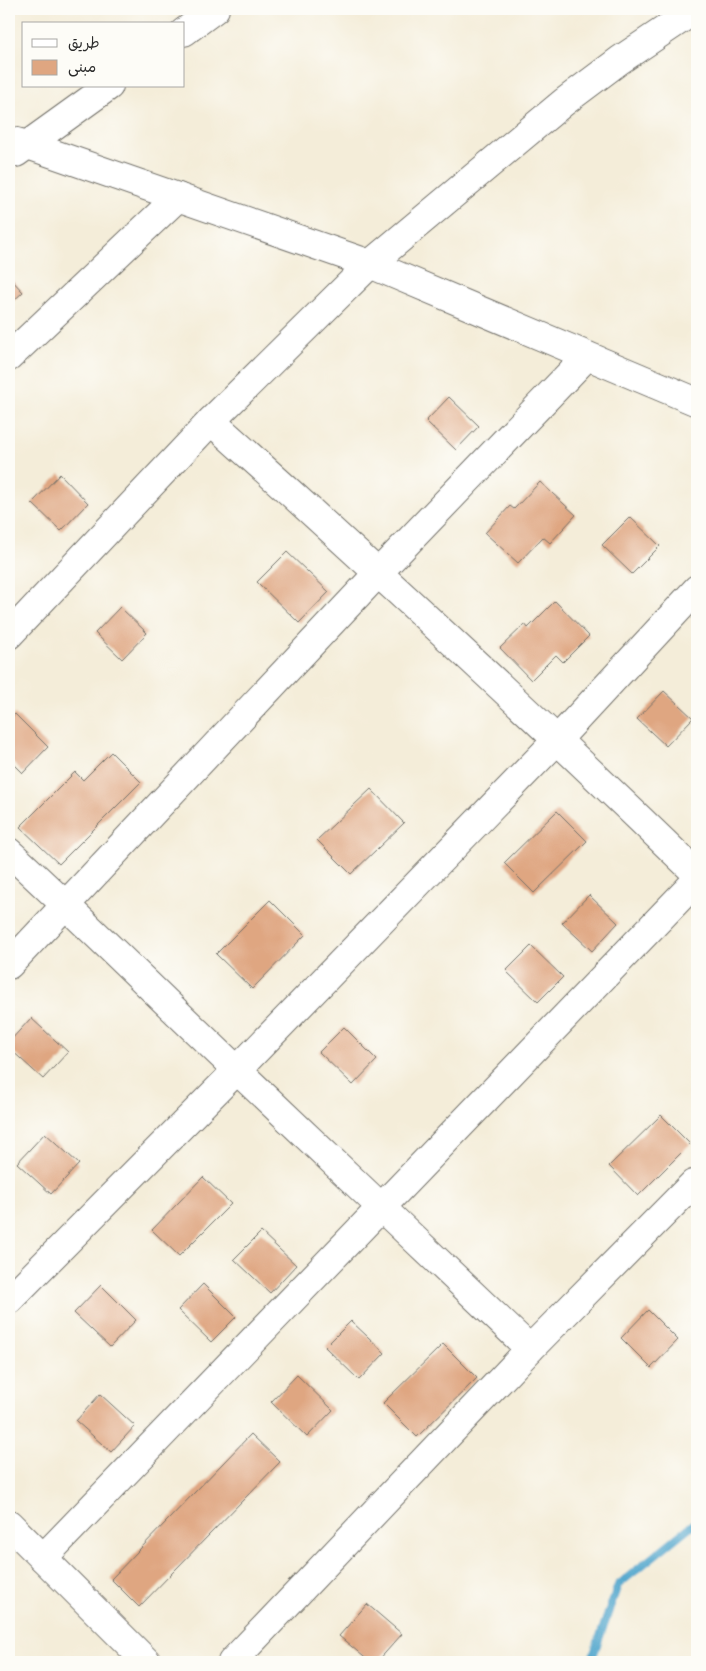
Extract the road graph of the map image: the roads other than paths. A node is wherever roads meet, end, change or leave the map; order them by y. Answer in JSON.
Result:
{"nodes":[{"id":1,"x":215,"y":9,"type":"edge"},
{"id":2,"x":696,"y":9,"type":"edge"},
{"id":3,"x":185,"y":31,"type":"edge"},
{"id":4,"x":106,"y":88,"type":"edge"},
{"id":5,"x":15,"y":148,"type":"edge"},
{"id":6,"x":178,"y":197,"type":"junction"},
{"id":7,"x":370,"y":264,"type":"junction"},
{"id":8,"x":587,"y":356,"type":"junction"},
{"id":9,"x":9,"y":357,"type":"edge"},
{"id":10,"x":697,"y":402,"type":"edge"},
{"id":11,"x":211,"y":420,"type":"junction"},
{"id":12,"x":379,"y":572,"type":"junction"},
{"id":13,"x":697,"y":588,"type":"edge"},
{"id":14,"x":9,"y":635,"type":"edge"},
{"id":15,"x":558,"y":739,"type":"junction"},
{"id":16,"x":9,"y":852,"type":"edge"},
{"id":17,"x":697,"y":874,"type":"edge"},
{"id":18,"x":697,"y":880,"type":"edge"},
{"id":19,"x":66,"y":904,"type":"junction"},
{"id":20,"x":9,"y":964,"type":"edge"},
{"id":21,"x":237,"y":1070,"type":"junction"},
{"id":22,"x":693,"y":1184,"type":"dead end"},
{"id":23,"x":382,"y":1207,"type":"junction"},
{"id":24,"x":9,"y":1300,"type":"edge"},
{"id":25,"x":530,"y":1349,"type":"junction"},
{"id":26,"x":9,"y":1524,"type":"edge"},
{"id":27,"x":43,"y":1558,"type":"junction"},
{"id":28,"x":147,"y":1662,"type":"edge"},
{"id":29,"x":232,"y":1662,"type":"edge"}],
"edges":[{"from":1,"to":3,"type":"street"},
{"from":2,"to":7,"type":"street"},
{"from":4,"to":5,"type":"street"},
{"from":5,"to":6,"type":"street"},
{"from":6,"to":7,"type":"street"},
{"from":6,"to":9,"type":"street"},
{"from":7,"to":8,"type":"street"},
{"from":7,"to":11,"type":"street"},
{"from":8,"to":10,"type":"street"},
{"from":8,"to":12,"type":"street"},
{"from":11,"to":12,"type":"street"},
{"from":11,"to":14,"type":"street"},
{"from":12,"to":15,"type":"street"},
{"from":12,"to":19,"type":"street"},
{"from":13,"to":15,"type":"street"},
{"from":15,"to":17,"type":"street"},
{"from":15,"to":21,"type":"street"},
{"from":16,"to":19,"type":"street"},
{"from":18,"to":23,"type":"street"},
{"from":19,"to":20,"type":"street"},
{"from":19,"to":21,"type":"street"},
{"from":21,"to":23,"type":"street"},
{"from":21,"to":24,"type":"street"},
{"from":22,"to":25,"type":"street"},
{"from":23,"to":25,"type":"street"},
{"from":23,"to":27,"type":"street"},
{"from":25,"to":29,"type":"street"},
{"from":26,"to":27,"type":"street"},
{"from":27,"to":28,"type":"street"}]}
